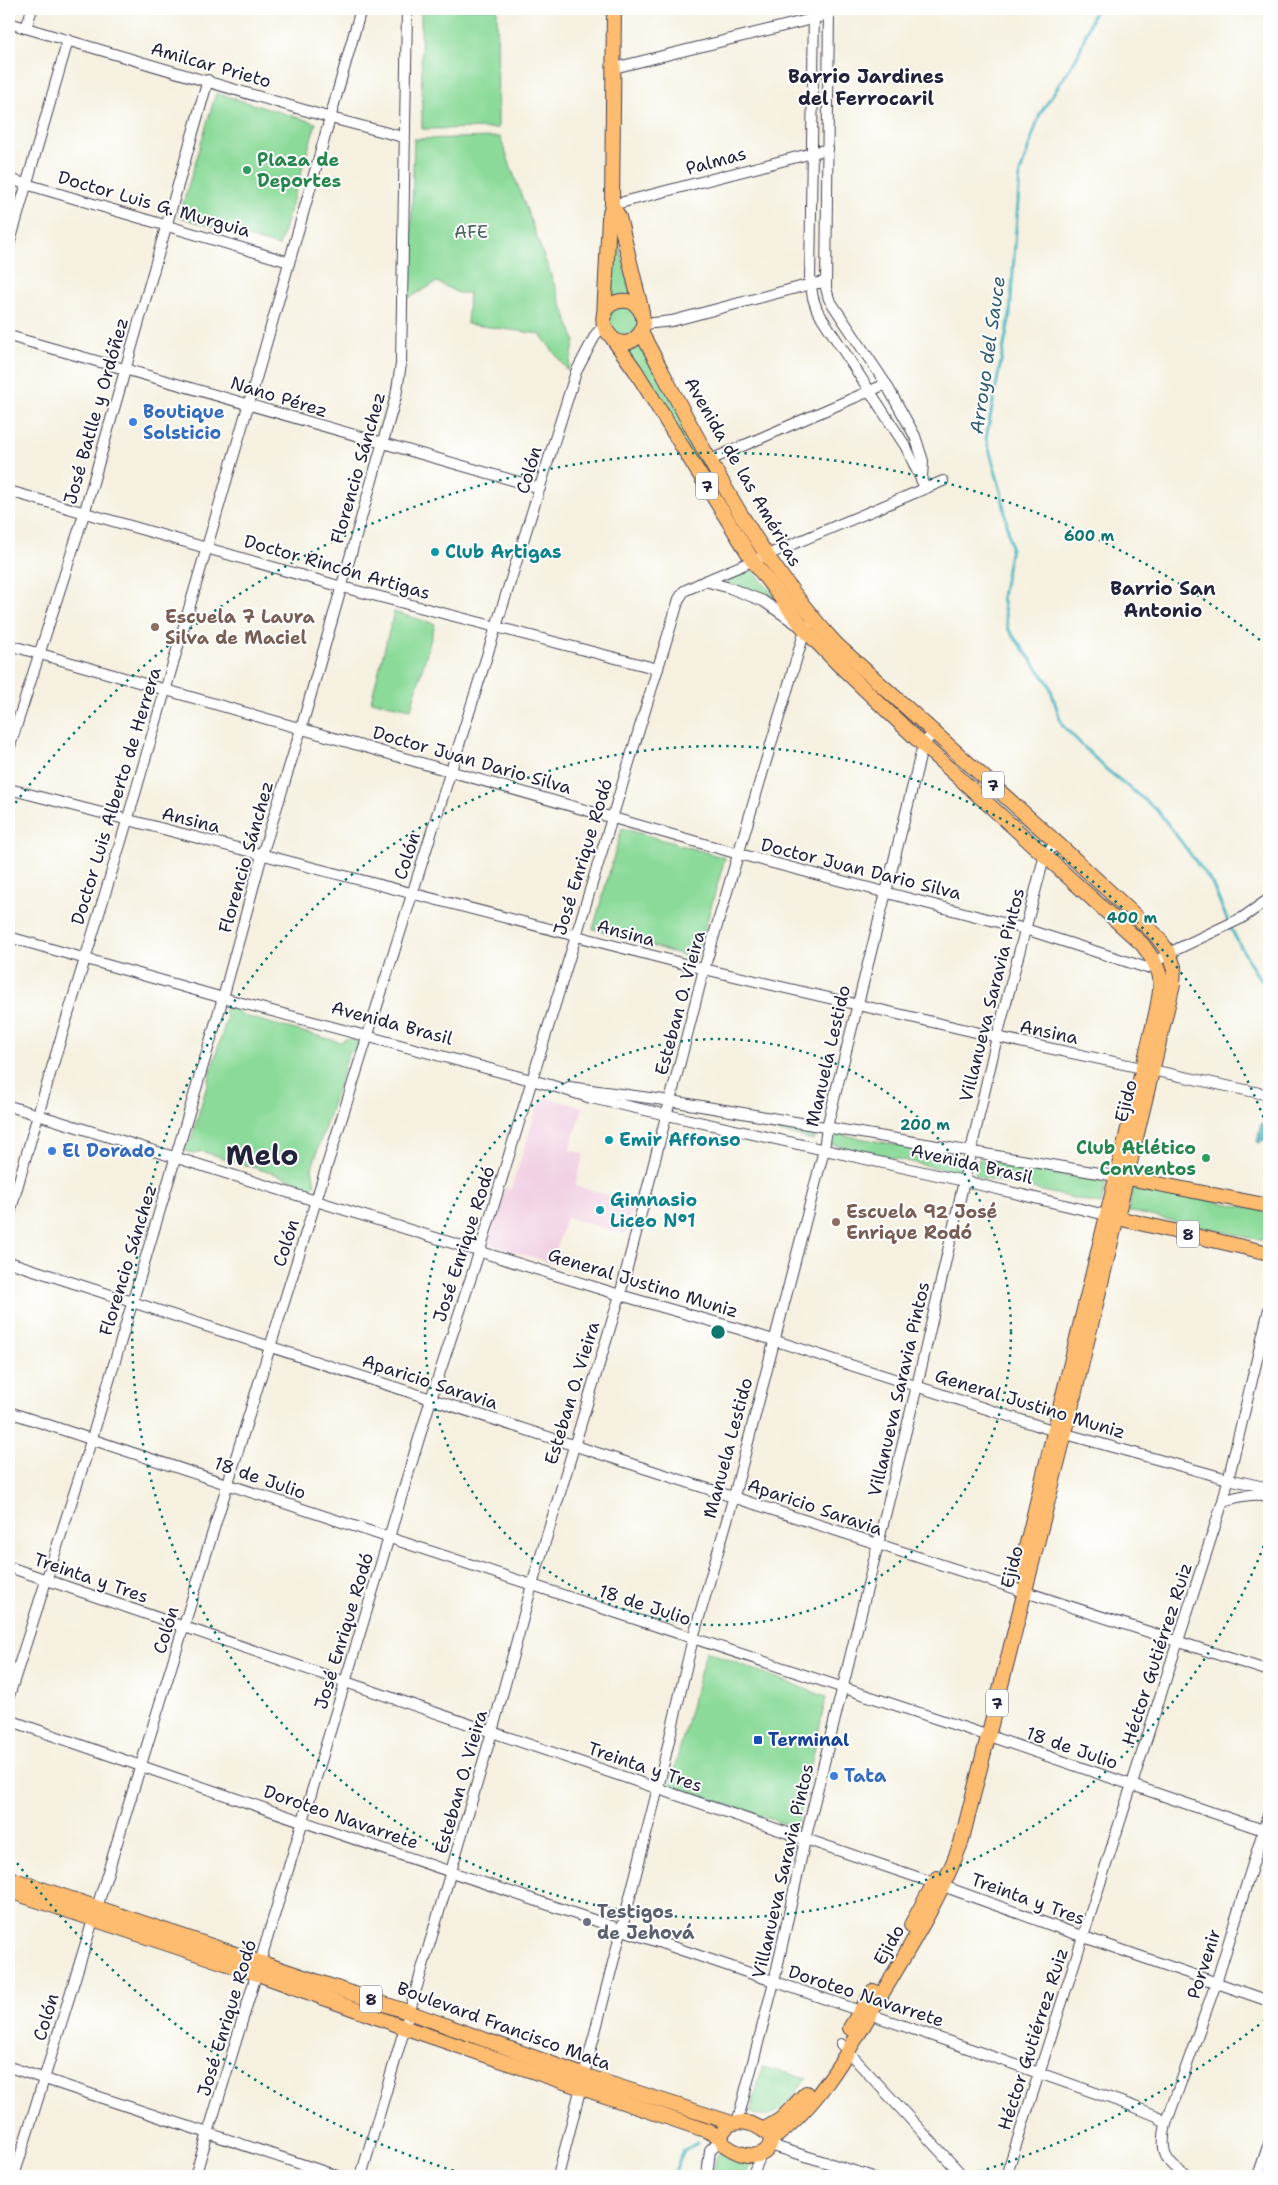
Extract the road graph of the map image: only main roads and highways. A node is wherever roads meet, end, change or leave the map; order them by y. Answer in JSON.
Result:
{"nodes":[{"id":1,"x":614,"y":9,"type":"edge"},
{"id":2,"x":612,"y":205,"type":"junction"},
{"id":3,"x":604,"y":322,"type":"junction"},
{"id":4,"x":643,"y":322,"type":"junction"},
{"id":5,"x":613,"y":339,"type":"junction"},
{"id":6,"x":810,"y":625,"type":"junction"},
{"id":7,"x":1169,"y":953,"type":"joint"},
{"id":8,"x":1155,"y":962,"type":"joint"},
{"id":9,"x":1147,"y":1070,"type":"junction"},
{"id":10,"x":1121,"y":1176,"type":"junction"},
{"id":11,"x":1269,"y":1206,"type":"edge"},
{"id":12,"x":1111,"y":1217,"type":"junction"},
{"id":13,"x":1269,"y":1254,"type":"edge"},
{"id":14,"x":9,"y":1878,"type":"edge"},
{"id":15,"x":9,"y":1891,"type":"edge"},
{"id":16,"x":94,"y":1914,"type":"junction"},
{"id":17,"x":260,"y":1968,"type":"junction"},
{"id":18,"x":582,"y":2081,"type":"junction"},
{"id":19,"x":735,"y":2123,"type":"junction"},
{"id":20,"x":721,"y":2139,"type":"junction"},
{"id":21,"x":766,"y":2142,"type":"junction"}],
"edges":[{"from":1,"to":2,"type":"main road","name":"Avenida de las Américas","number":"7"},
{"from":2,"to":3,"type":"main road","name":"Avenida de las Américas","number":"7"},
{"from":2,"to":4,"type":"main road","name":"Avenida de las Américas","number":"7"},
{"from":3,"to":4,"type":"main road"},
{"from":3,"to":5,"type":"main road","name":"Avenida de las Américas"},
{"from":4,"to":5,"type":"main road"},
{"from":4,"to":6,"type":"main road","name":"Avenida de las Américas","number":"7"},
{"from":5,"to":6,"type":"main road","name":"Avenida de las Américas","number":"7"},
{"from":6,"to":7,"type":"main road","name":"Avenida de las Américas","number":"7"},
{"from":6,"to":8,"type":"main road","name":"Avenida de las Américas","number":"7"},
{"from":7,"to":9,"type":"main road","name":"Ejido","number":"7"},
{"from":8,"to":9,"type":"main road","name":"Ejido","number":"7"},
{"from":9,"to":10,"type":"main road","name":"Ejido","number":"7"},
{"from":10,"to":11,"type":"main road","name":"Avenida Brasil"},
{"from":10,"to":12,"type":"main road","name":"Ejido","number":"7"},
{"from":12,"to":13,"type":"main road","name":"Avenida Brasil","number":"8"},
{"from":12,"to":21,"type":"main road","name":"Ejido","number":"7"},
{"from":14,"to":16,"type":"main road","name":"Boulevard Francisco Mata","number":"8"},
{"from":15,"to":16,"type":"main road","name":"Boulevard Francisco Mata","number":"8"},
{"from":16,"to":17,"type":"main road","name":"Boulevard Francisco Mata","number":"8"},
{"from":17,"to":18,"type":"main road","name":"Boulevard Francisco Mata","number":"8"},
{"from":17,"to":18,"type":"main road","name":"Boulevard Francisco Mata","number":"8"},
{"from":18,"to":19,"type":"main road","name":"Boulevard Francisco Mata","number":"8"},
{"from":18,"to":20,"type":"main road","name":"Boulevard Francisco Mata","number":"8"},
{"from":19,"to":20,"type":"main road"},
{"from":19,"to":21,"type":"main road","name":"Boulevard Francisco Mata"},
{"from":20,"to":21,"type":"main road","name":"Boulevard Francisco Mata"}]}
